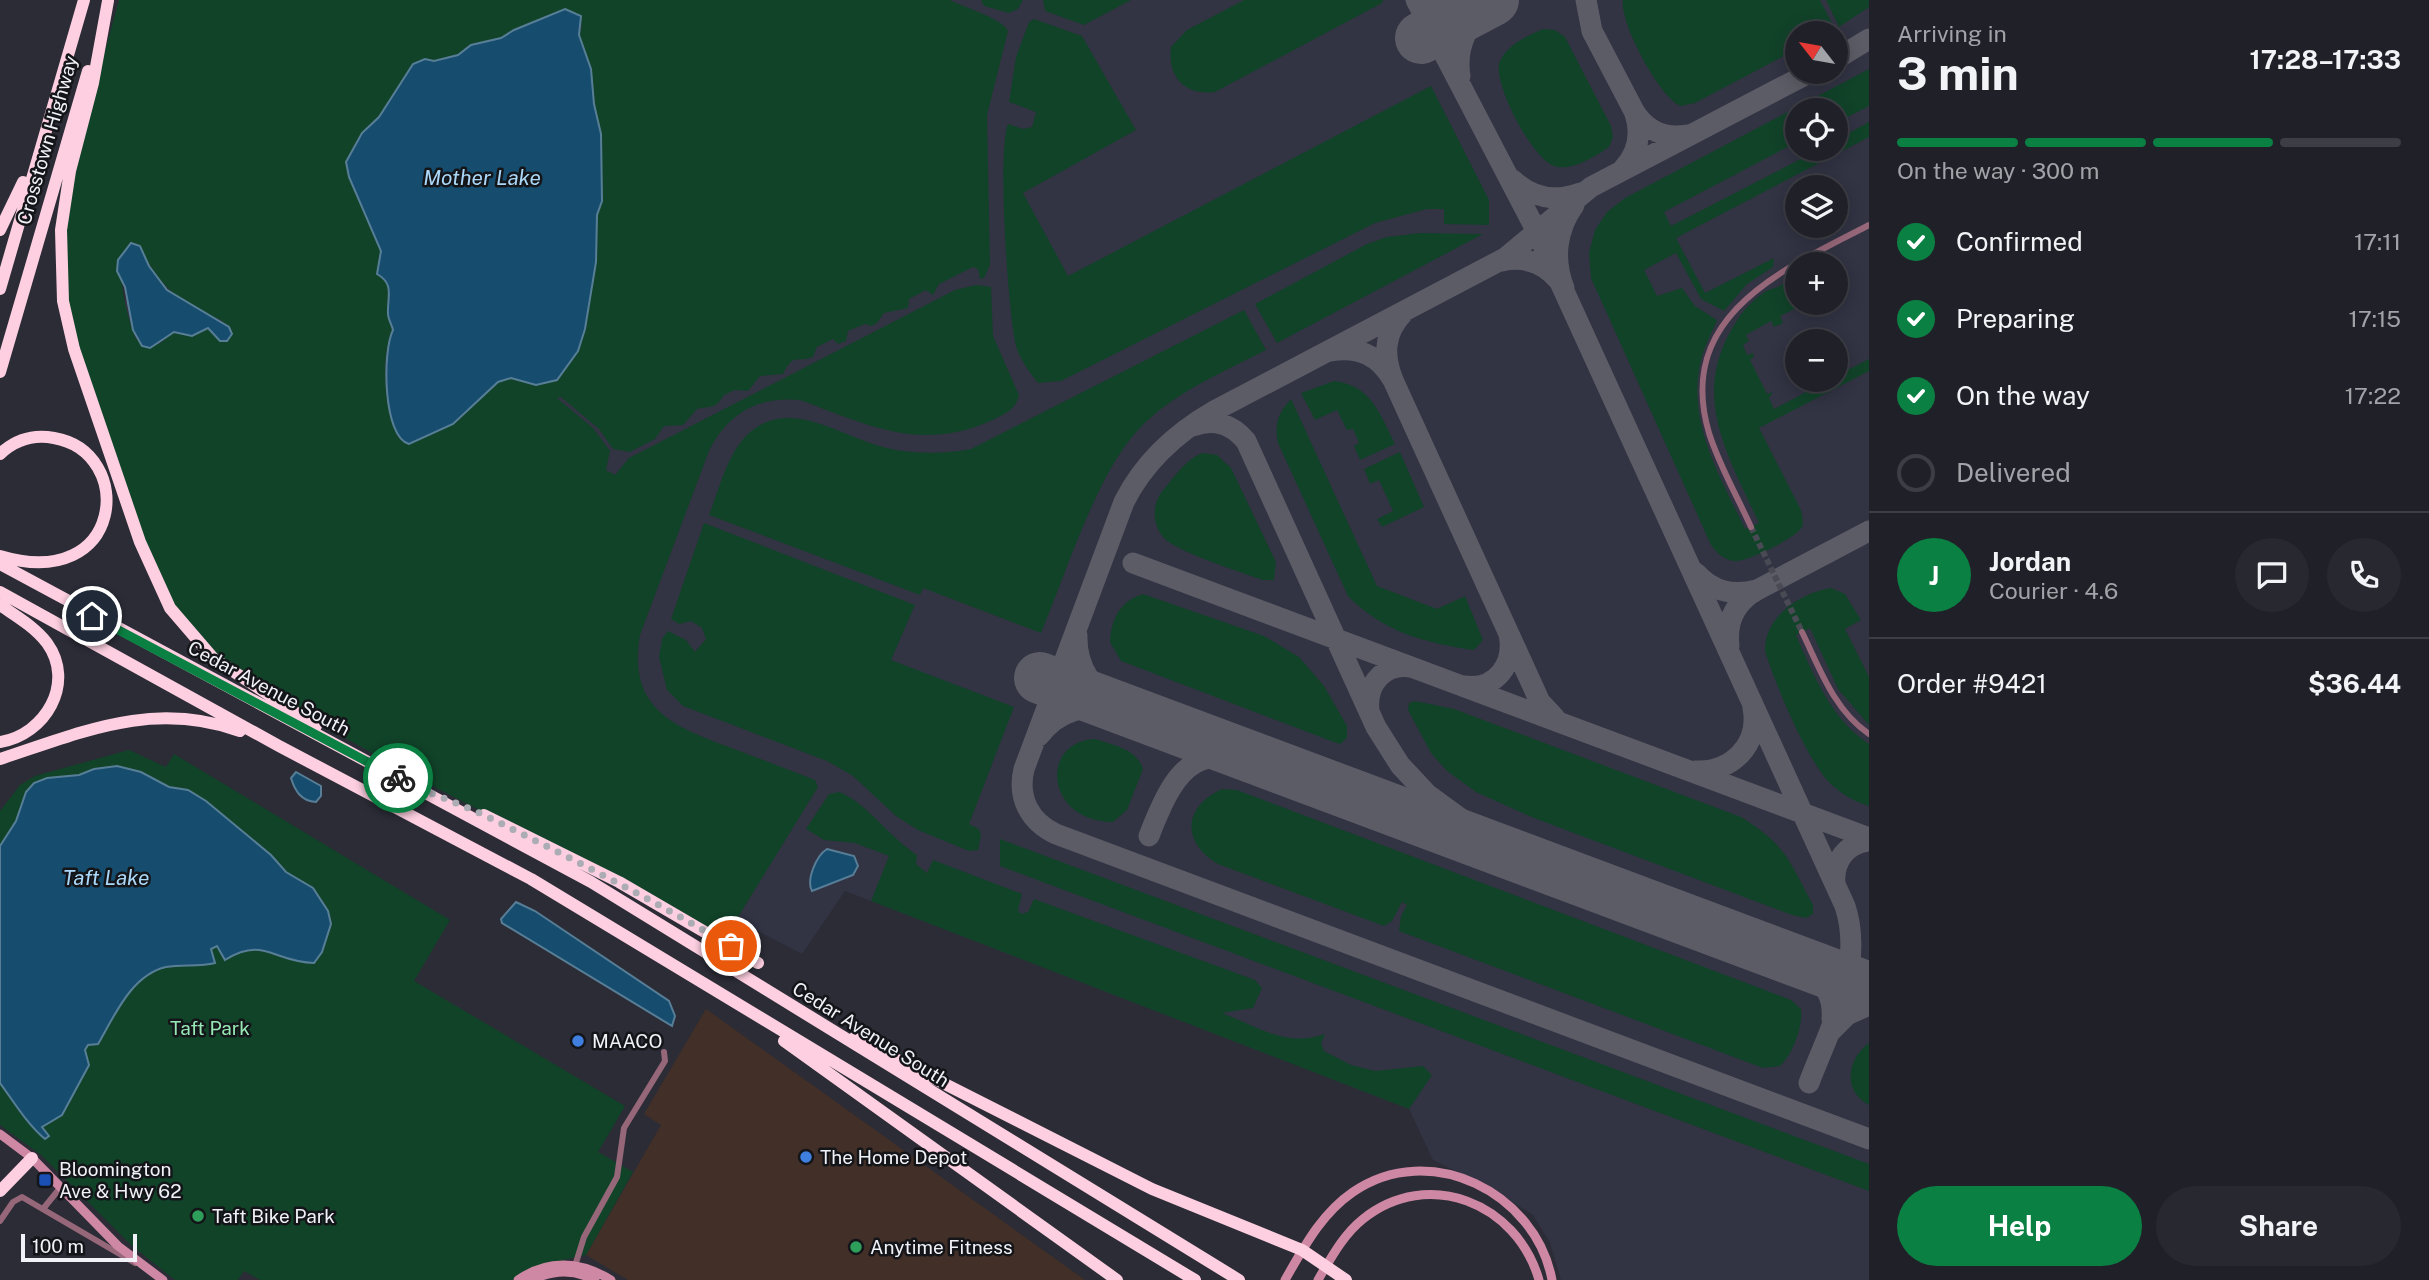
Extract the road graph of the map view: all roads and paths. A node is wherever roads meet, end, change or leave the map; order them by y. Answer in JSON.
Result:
{"nodes":[{"id":1,"x":84,"y":0,"type":"edge"},
{"id":2,"x":108,"y":1,"type":"edge"},
{"id":3,"x":53,"y":104,"type":"junction"},
{"id":4,"x":1869,"y":226,"type":"edge"},
{"id":5,"x":0,"y":230,"type":"edge"},
{"id":6,"x":0,"y":289,"type":"edge"},
{"id":7,"x":0,"y":372,"type":"edge"},
{"id":8,"x":0,"y":454,"type":"edge"},
{"id":9,"x":1751,"y":527,"type":"tunnel mouth"},
{"id":10,"x":0,"y":556,"type":"edge"},
{"id":11,"x":0,"y":564,"type":"edge"},
{"id":12,"x":0,"y":592,"type":"edge"},
{"id":13,"x":0,"y":605,"type":"edge"},
{"id":14,"x":1802,"y":632,"type":"tunnel mouth"},
{"id":15,"x":1869,"y":734,"type":"edge"},
{"id":16,"x":0,"y":742,"type":"edge"},
{"id":17,"x":279,"y":746,"type":"junction"},
{"id":18,"x":0,"y":760,"type":"edge"},
{"id":19,"x":380,"y":769,"type":"junction"},
{"id":20,"x":430,"y":795,"type":"junction"},
{"id":21,"x":758,"y":963,"type":"dead end"},
{"id":22,"x":722,"y":964,"type":"junction"},
{"id":23,"x":707,"y":986,"type":"junction"},
{"id":24,"x":664,"y":1052,"type":"dead end"},
{"id":25,"x":0,"y":1134,"type":"edge"},
{"id":26,"x":29,"y":1156,"type":"junction"},
{"id":27,"x":0,"y":1179,"type":"edge"},
{"id":28,"x":60,"y":1188,"type":"junction"},
{"id":29,"x":0,"y":1191,"type":"edge"},
{"id":30,"x":43,"y":1209,"type":"junction"},
{"id":31,"x":0,"y":1222,"type":"edge"},
{"id":32,"x":1302,"y":1250,"type":"junction"},
{"id":33,"x":1326,"y":1266,"type":"junction"},
{"id":34,"x":143,"y":1267,"type":"junction"},
{"id":35,"x":574,"y":1268,"type":"junction"},
{"id":36,"x":1286,"y":1278,"type":"edge"},
{"id":37,"x":163,"y":1280,"type":"edge"},
{"id":38,"x":518,"y":1280,"type":"edge"},
{"id":39,"x":531,"y":1280,"type":"edge"},
{"id":40,"x":595,"y":1280,"type":"edge"},
{"id":41,"x":611,"y":1280,"type":"edge"},
{"id":42,"x":1117,"y":1280,"type":"edge"},
{"id":43,"x":1195,"y":1280,"type":"edge"},
{"id":44,"x":1239,"y":1280,"type":"edge"},
{"id":45,"x":1318,"y":1280,"type":"edge"},
{"id":46,"x":1346,"y":1280,"type":"edge"},
{"id":47,"x":1539,"y":1280,"type":"edge"},
{"id":48,"x":1552,"y":1280,"type":"edge"}],
"edges":[{"from":1,"to":3,"type":"highway","name":"Crosstown Highway"},
{"from":2,"to":7,"type":"highway","name":"Crosstown Highway"},
{"from":2,"to":19,"type":"highway"},
{"from":3,"to":5,"type":"highway"},
{"from":3,"to":6,"type":"highway","name":"Crosstown Highway"},
{"from":4,"to":9,"type":"street"},
{"from":8,"to":10,"type":"highway"},
{"from":11,"to":19,"type":"highway","name":"Cedar Avenue South"},
{"from":12,"to":17,"type":"highway"},
{"from":13,"to":16,"type":"highway"},
{"from":14,"to":15,"type":"street"},
{"from":17,"to":18,"type":"highway"},
{"from":17,"to":23,"type":"highway"},
{"from":19,"to":20,"type":"highway","name":"Cedar Avenue South"},
{"from":20,"to":21,"type":"highway"},
{"from":20,"to":22,"type":"highway","name":"Cedar Avenue South"},
{"from":22,"to":32,"type":"highway"},
{"from":22,"to":44,"type":"highway","name":"Cedar Avenue South"},
{"from":23,"to":42,"type":"highway"},
{"from":23,"to":43,"type":"highway"},
{"from":24,"to":35,"type":"street"},
{"from":25,"to":26,"type":"street"},
{"from":26,"to":27,"type":"highway"},
{"from":26,"to":28,"type":"street"},
{"from":26,"to":29,"type":"highway"},
{"from":28,"to":30,"type":"street"},
{"from":28,"to":34,"type":"street"},
{"from":30,"to":31,"type":"street"},
{"from":30,"to":34,"type":"street"},
{"from":32,"to":33,"type":"highway"},
{"from":32,"to":36,"type":"street"},
{"from":32,"to":48,"type":"street"},
{"from":33,"to":45,"type":"street"},
{"from":33,"to":46,"type":"highway"},
{"from":33,"to":47,"type":"street"},
{"from":34,"to":37,"type":"street"},
{"from":35,"to":38,"type":"street"},
{"from":35,"to":39,"type":"street"},
{"from":35,"to":40,"type":"street"},
{"from":35,"to":41,"type":"street"}]}
